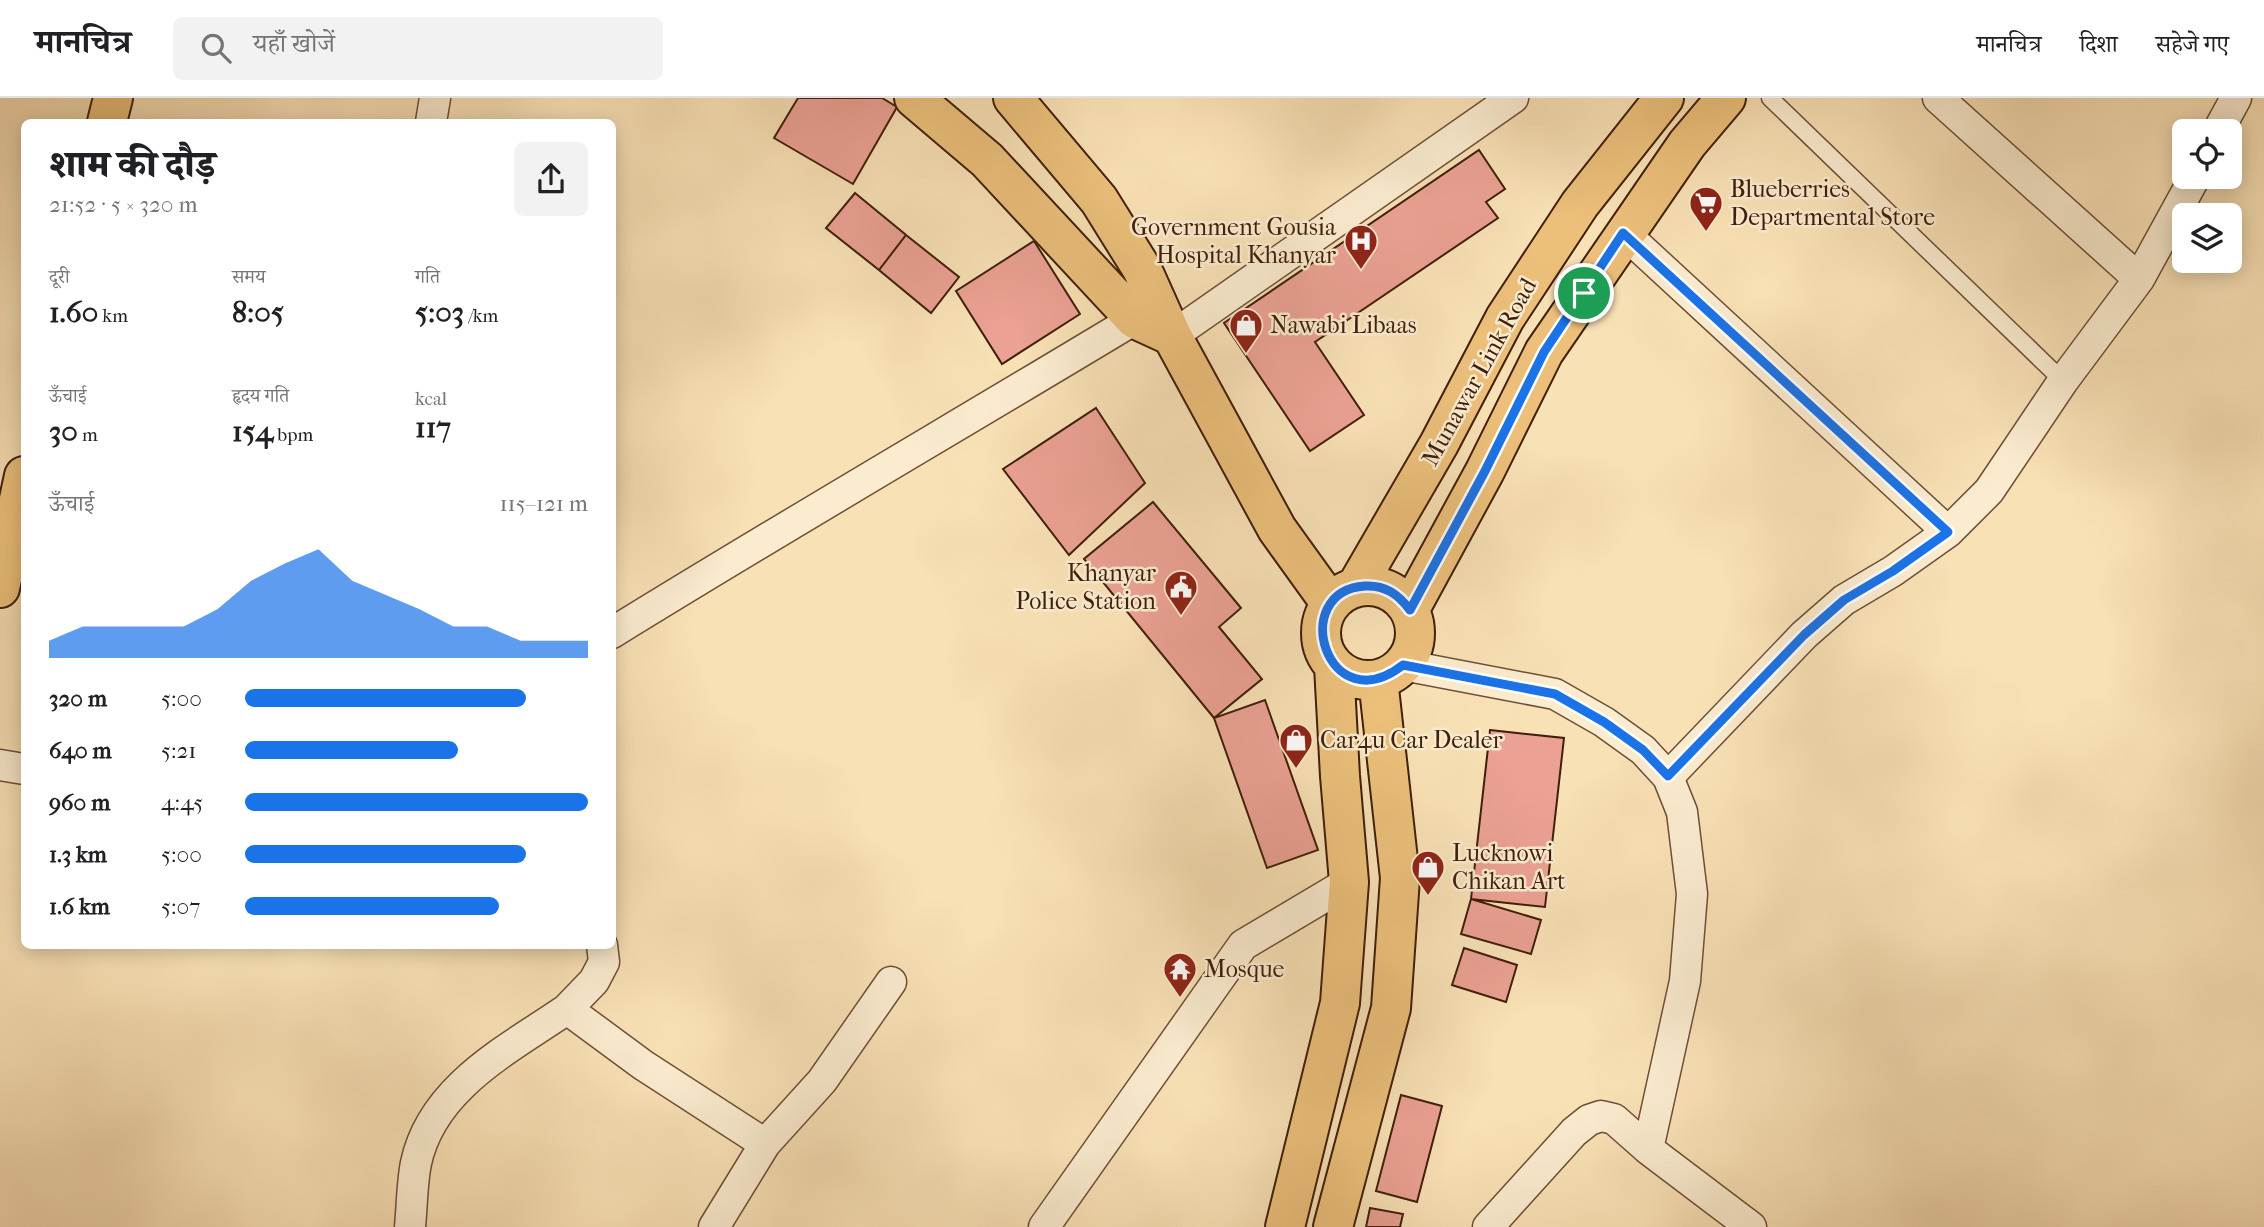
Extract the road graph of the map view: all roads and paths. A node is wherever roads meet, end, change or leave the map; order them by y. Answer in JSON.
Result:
{"nodes":[{"id":1,"x":113,"y":98,"type":"edge"},
{"id":2,"x":435,"y":98,"type":"edge"},
{"id":3,"x":914,"y":98,"type":"edge"},
{"id":4,"x":1513,"y":98,"type":"edge"},
{"id":5,"x":1664,"y":98,"type":"edge"},
{"id":6,"x":1726,"y":98,"type":"edge"},
{"id":7,"x":1770,"y":98,"type":"edge"},
{"id":8,"x":1938,"y":98,"type":"edge"},
{"id":9,"x":2236,"y":98,"type":"edge"},
{"id":10,"x":1019,"y":100,"type":"edge"},
{"id":11,"x":108,"y":119,"type":"edge"},
{"id":12,"x":432,"y":119,"type":"edge"},
{"id":13,"x":2225,"y":119,"type":"edge"},
{"id":14,"x":2188,"y":189,"type":"edge"},
{"id":15,"x":1623,"y":233,"type":"junction"},
{"id":16,"x":2139,"y":279,"type":"junction"},
{"id":17,"x":1135,"y":319,"type":"junction"},
{"id":18,"x":1172,"y":336,"type":"junction"},
{"id":19,"x":2063,"y":381,"type":"junction"},
{"id":20,"x":21,"y":490,"type":"edge"},
{"id":21,"x":1948,"y":532,"type":"junction"},
{"id":22,"x":0,"y":588,"type":"edge"},
{"id":23,"x":1343,"y":595,"type":"junction"},
{"id":24,"x":1410,"y":610,"type":"junction"},
{"id":25,"x":616,"y":631,"type":"edge"},
{"id":26,"x":1334,"y":666,"type":"junction"},
{"id":27,"x":1391,"y":672,"type":"junction"},
{"id":28,"x":0,"y":765,"type":"edge"},
{"id":29,"x":21,"y":768,"type":"edge"},
{"id":30,"x":1668,"y":776,"type":"junction"},
{"id":31,"x":1349,"y":883,"type":"junction"},
{"id":32,"x":602,"y":949,"type":"edge"},
{"id":33,"x":891,"y":982,"type":"dead end"},
{"id":34,"x":567,"y":1009,"type":"junction"},
{"id":35,"x":765,"y":1144,"type":"junction"},
{"id":36,"x":1648,"y":1149,"type":"junction"},
{"id":37,"x":410,"y":1227,"type":"edge"},
{"id":38,"x":714,"y":1227,"type":"edge"},
{"id":39,"x":1044,"y":1227,"type":"edge"},
{"id":40,"x":1285,"y":1227,"type":"edge"},
{"id":41,"x":1333,"y":1227,"type":"edge"},
{"id":42,"x":1488,"y":1227,"type":"edge"},
{"id":43,"x":1751,"y":1227,"type":"edge"}],
"edges":[{"from":1,"to":11,"type":"main road"},
{"from":2,"to":12,"type":"street"},
{"from":3,"to":17,"type":"main road"},
{"from":4,"to":18,"type":"street"},
{"from":5,"to":23,"type":"main road","name":"Munawar Link Road"},
{"from":6,"to":15,"type":"main road","name":"Munawar Link Road"},
{"from":7,"to":19,"type":"lane"},
{"from":8,"to":16,"type":"street"},
{"from":9,"to":13,"type":"street"},
{"from":10,"to":18,"type":"main road"},
{"from":14,"to":16,"type":"street"},
{"from":15,"to":21,"type":"street"},
{"from":15,"to":24,"type":"main road","name":"Munawar Link Road"},
{"from":16,"to":19,"type":"street"},
{"from":17,"to":18,"type":"main road"},
{"from":17,"to":25,"type":"street"},
{"from":18,"to":23,"type":"main road"},
{"from":19,"to":21,"type":"street"},
{"from":20,"to":22,"type":"main road"},
{"from":21,"to":30,"type":"street"},
{"from":23,"to":24,"type":"main road"},
{"from":23,"to":26,"type":"main road"},
{"from":24,"to":27,"type":"main road"},
{"from":26,"to":27,"type":"main road"},
{"from":26,"to":31,"type":"main road"},
{"from":27,"to":30,"type":"street"},
{"from":27,"to":41,"type":"main road"},
{"from":28,"to":29,"type":"street"},
{"from":30,"to":36,"type":"street"},
{"from":31,"to":39,"type":"street"},
{"from":31,"to":40,"type":"main road"},
{"from":32,"to":34,"type":"street"},
{"from":33,"to":35,"type":"street"},
{"from":34,"to":35,"type":"street"},
{"from":34,"to":37,"type":"street"},
{"from":35,"to":38,"type":"street"},
{"from":36,"to":42,"type":"street"},
{"from":36,"to":43,"type":"street"}]}
